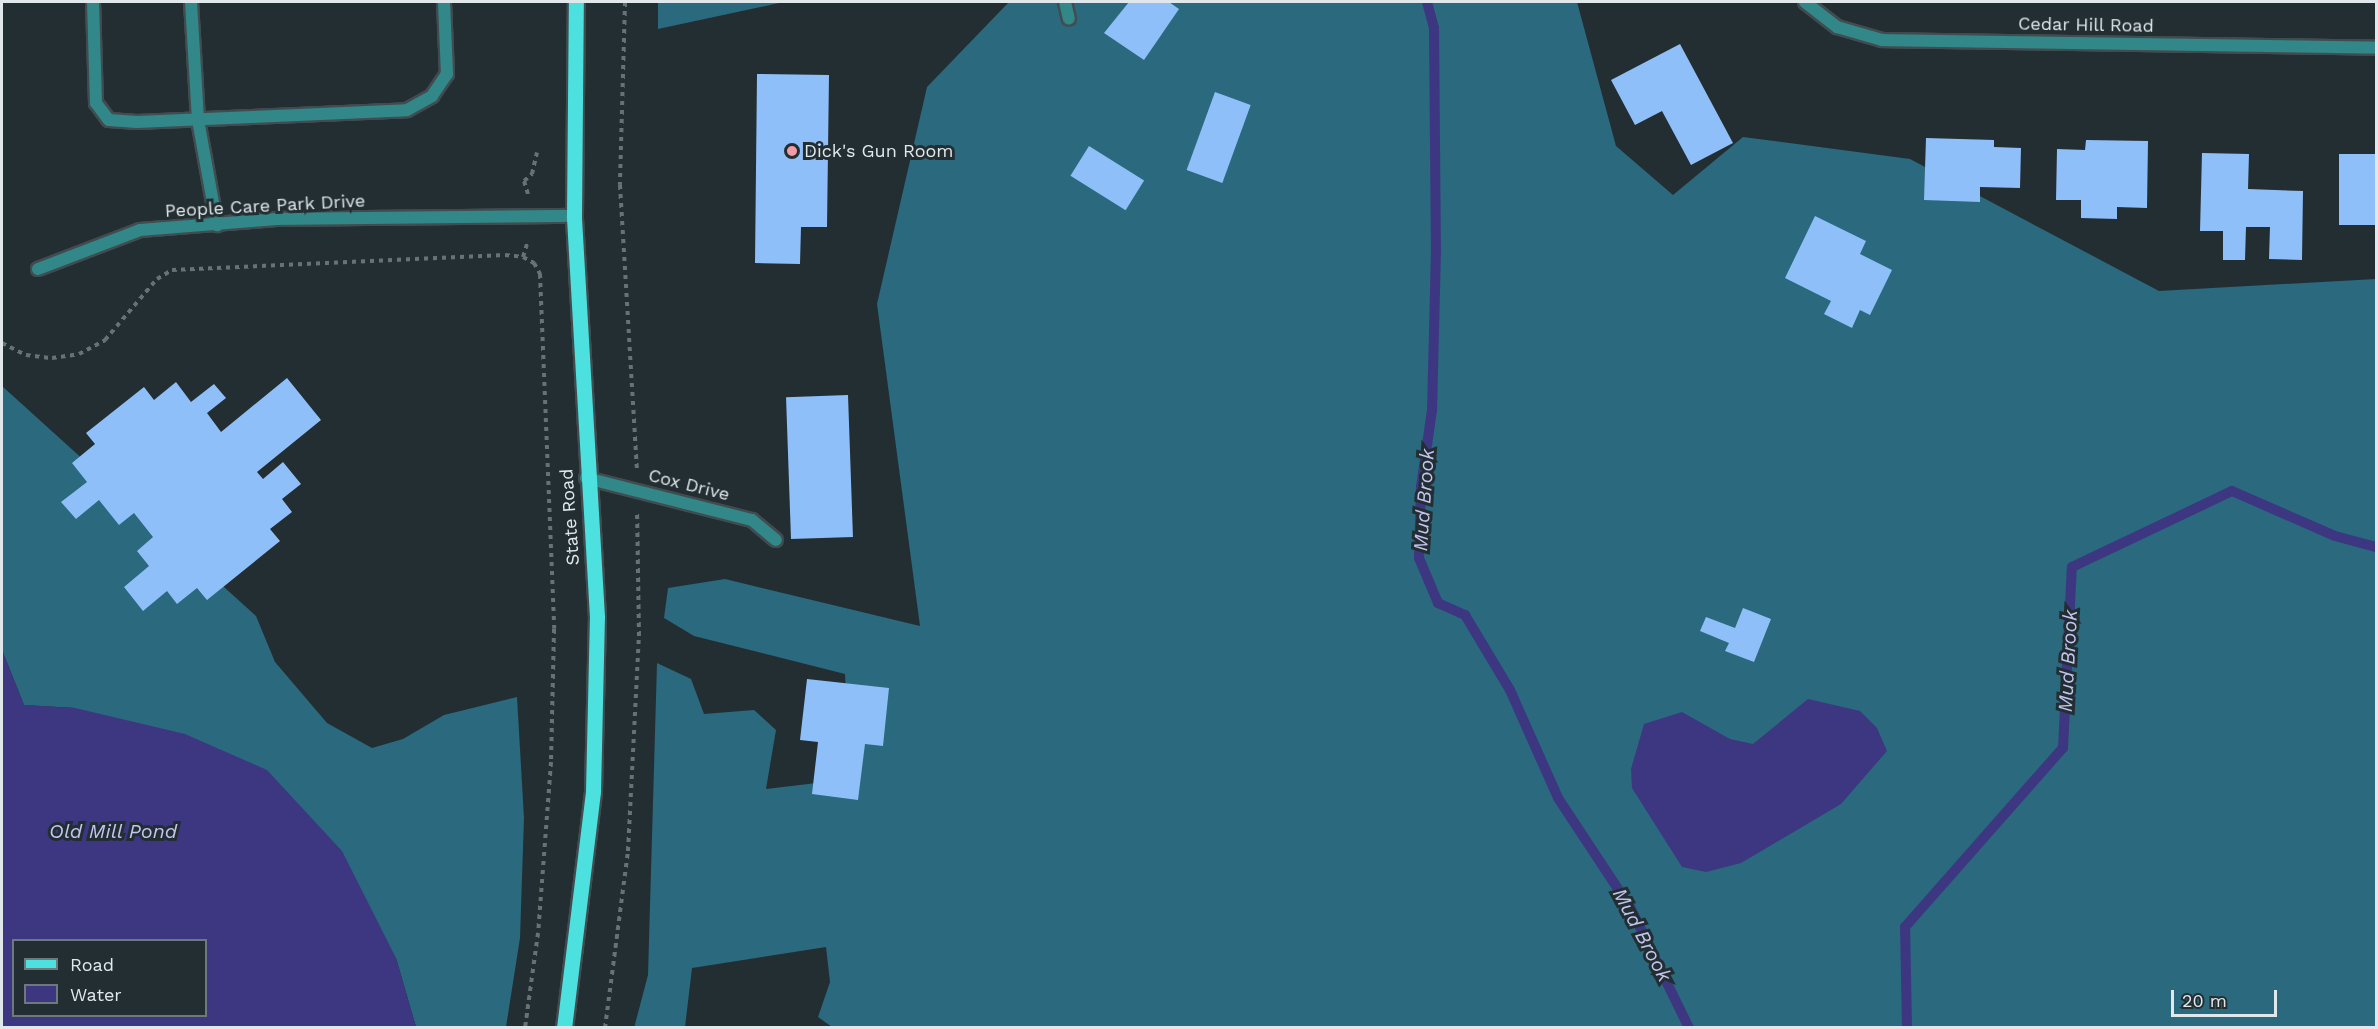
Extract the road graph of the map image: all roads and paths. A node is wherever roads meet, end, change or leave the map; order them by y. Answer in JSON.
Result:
{"nodes":[{"id":1,"x":93,"y":2,"type":"edge"},
{"id":2,"x":191,"y":2,"type":"edge"},
{"id":3,"x":444,"y":2,"type":"edge"},
{"id":4,"x":576,"y":2,"type":"edge"},
{"id":5,"x":1065,"y":2,"type":"edge"},
{"id":6,"x":1805,"y":2,"type":"edge"},
{"id":7,"x":1069,"y":20,"type":"dead end"},
{"id":8,"x":2376,"y":48,"type":"edge"},
{"id":9,"x":198,"y":120,"type":"junction"},
{"id":10,"x":537,"y":153,"type":"dead end"},
{"id":11,"x":528,"y":184,"type":"dead end"},
{"id":12,"x":574,"y":216,"type":"junction"},
{"id":13,"x":217,"y":225,"type":"junction"},
{"id":14,"x":528,"y":244,"type":"dead end"},
{"id":15,"x":523,"y":257,"type":"junction"},
{"id":16,"x":38,"y":268,"type":"dead end"},
{"id":17,"x":2,"y":343,"type":"edge"},
{"id":18,"x":586,"y":478,"type":"junction"},
{"id":19,"x":776,"y":540,"type":"dead end"},
{"id":20,"x":525,"y":1028,"type":"edge"},
{"id":21,"x":564,"y":1028,"type":"edge"}],
"edges":[{"from":1,"to":9,"type":"street"},
{"from":2,"to":9,"type":"street"},
{"from":3,"to":9,"type":"street"},
{"from":4,"to":12,"type":"main road","name":"State Road"},
{"from":5,"to":7,"type":"street"},
{"from":6,"to":8,"type":"street","name":"Cedar Hill Road"},
{"from":9,"to":13,"type":"street"},
{"from":10,"to":11,"type":"path"},
{"from":12,"to":13,"type":"street","name":"People Care Park Drive"},
{"from":12,"to":18,"type":"main road","name":"State Road"},
{"from":13,"to":16,"type":"street","name":"People Care Park Drive"},
{"from":14,"to":15,"type":"path"},
{"from":15,"to":17,"type":"path"},
{"from":15,"to":20,"type":"path"},
{"from":18,"to":19,"type":"street","name":"Cox Drive"},
{"from":18,"to":21,"type":"main road","name":"State Road"}]}
